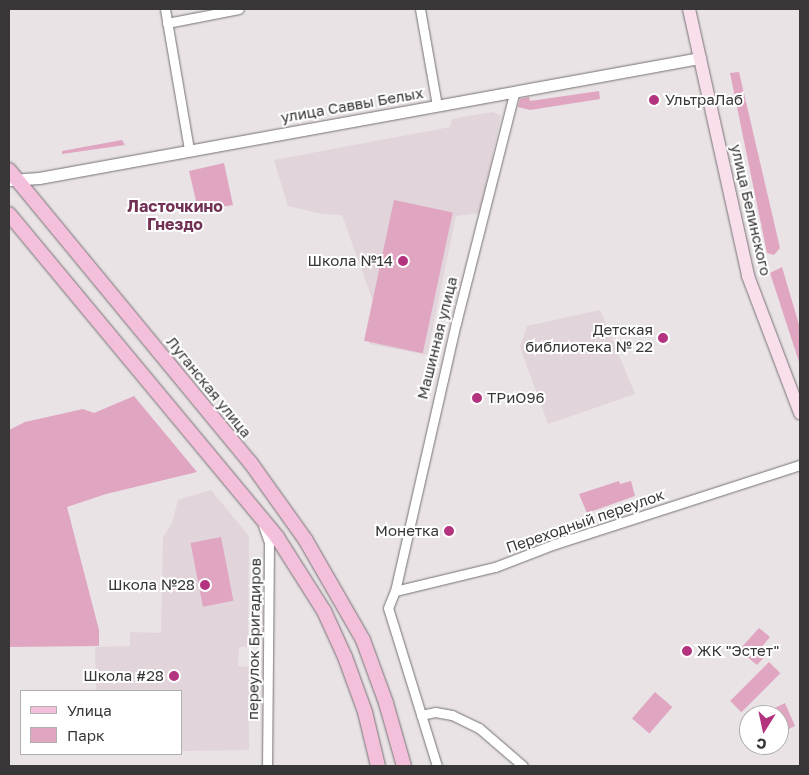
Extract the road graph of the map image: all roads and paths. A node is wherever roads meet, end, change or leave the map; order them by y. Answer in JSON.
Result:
{"nodes":[{"id":1,"x":164,"y":9,"type":"edge"},
{"id":2,"x":239,"y":9,"type":"edge"},
{"id":3,"x":420,"y":9,"type":"edge"},
{"id":4,"x":689,"y":9,"type":"edge"},
{"id":5,"x":167,"y":23,"type":"junction"},
{"id":6,"x":700,"y":58,"type":"junction"},
{"id":7,"x":514,"y":93,"type":"junction"},
{"id":8,"x":437,"y":105,"type":"junction"},
{"id":9,"x":189,"y":150,"type":"junction"},
{"id":10,"x":11,"y":176,"type":"edge"},
{"id":11,"x":9,"y":214,"type":"edge"},
{"id":12,"x":800,"y":414,"type":"edge"},
{"id":13,"x":800,"y":465,"type":"edge"},
{"id":14,"x":259,"y":514,"type":"junction"},
{"id":15,"x":395,"y":592,"type":"junction"},
{"id":16,"x":421,"y":715,"type":"junction"},
{"id":17,"x":267,"y":766,"type":"edge"},
{"id":18,"x":378,"y":766,"type":"edge"},
{"id":19,"x":404,"y":766,"type":"edge"},
{"id":20,"x":437,"y":766,"type":"edge"},
{"id":21,"x":523,"y":766,"type":"edge"}],
"edges":[{"from":1,"to":5,"type":"street"},
{"from":2,"to":5,"type":"street"},
{"from":3,"to":8,"type":"street"},
{"from":4,"to":6,"type":"main road","name":"улица Белинского"},
{"from":5,"to":9,"type":"street"},
{"from":6,"to":7,"type":"street","name":"улица Саввы Белых"},
{"from":6,"to":12,"type":"main road","name":"улица Белинского"},
{"from":7,"to":8,"type":"street","name":"улица Саввы Белых"},
{"from":7,"to":15,"type":"street","name":"Машинная улица"},
{"from":8,"to":9,"type":"street","name":"улица Саввы Белых"},
{"from":9,"to":10,"type":"street","name":"улица Саввы Белых"},
{"from":10,"to":19,"type":"main road","name":"Луганская улица"},
{"from":11,"to":14,"type":"main road"},
{"from":13,"to":15,"type":"street","name":"Переходный переулок"},
{"from":14,"to":17,"type":"street","name":"переулок Бригадиров"},
{"from":14,"to":18,"type":"main road"},
{"from":15,"to":16,"type":"street"},
{"from":16,"to":20,"type":"street"},
{"from":16,"to":21,"type":"street"}]}
